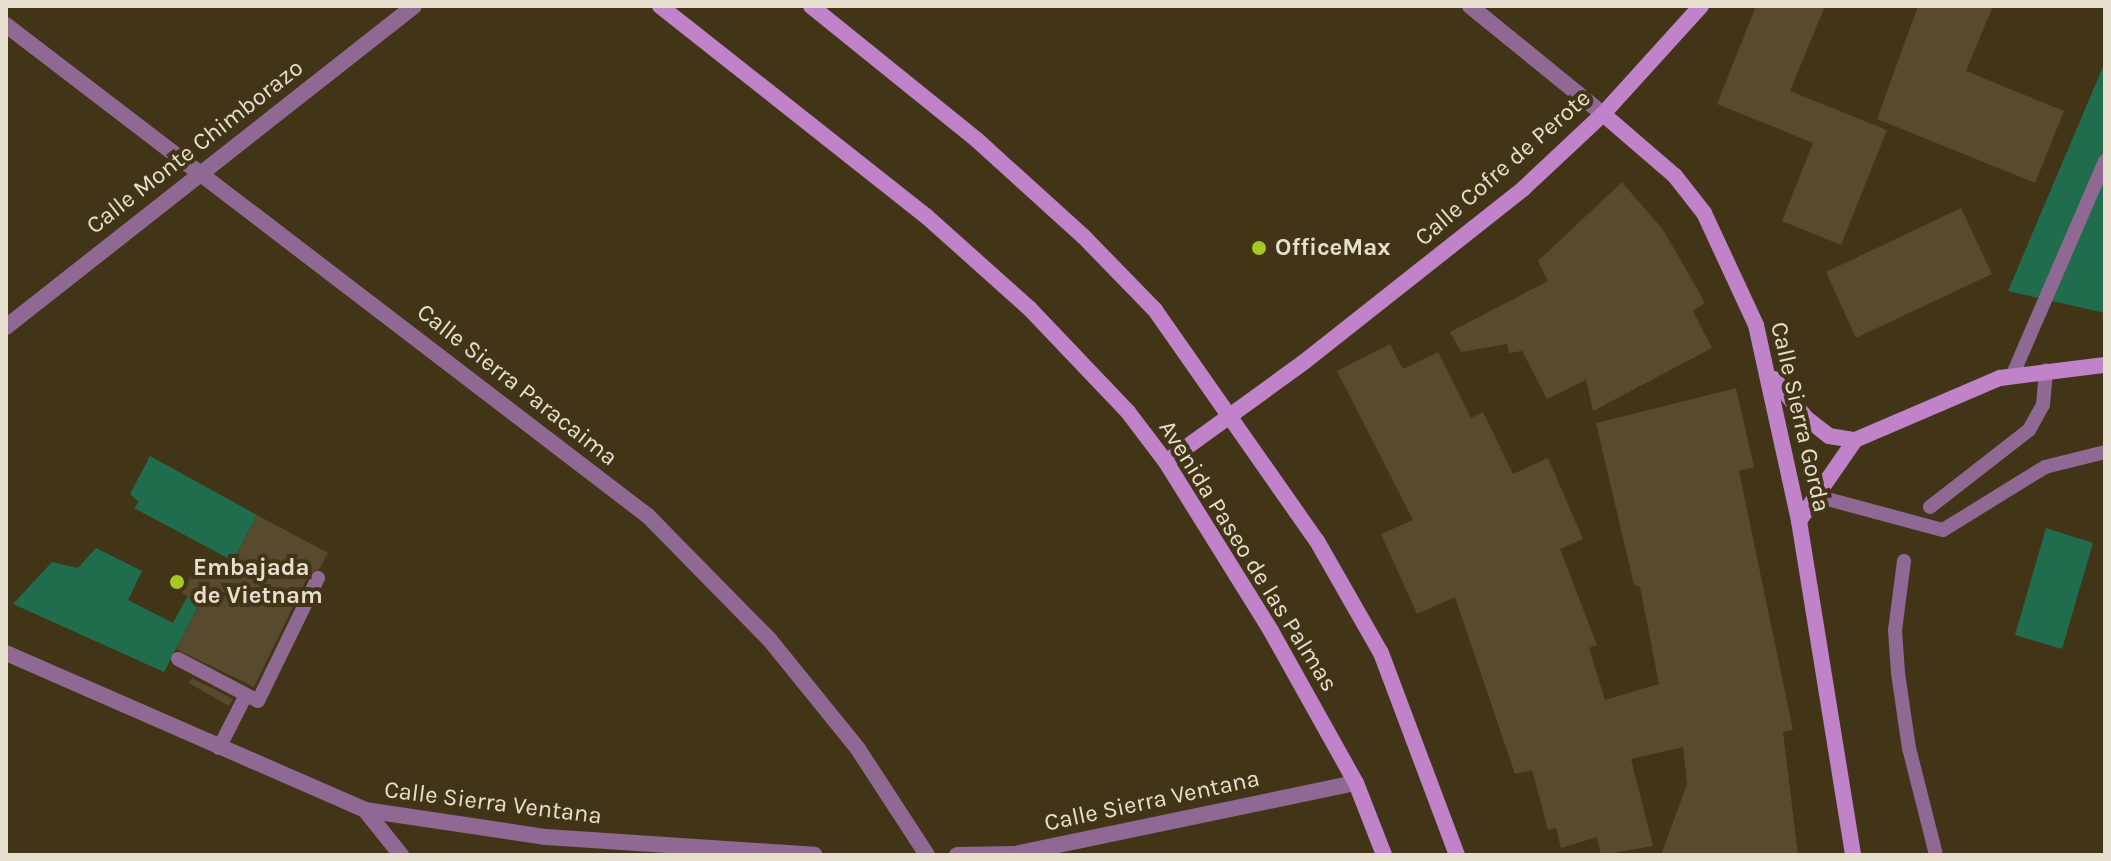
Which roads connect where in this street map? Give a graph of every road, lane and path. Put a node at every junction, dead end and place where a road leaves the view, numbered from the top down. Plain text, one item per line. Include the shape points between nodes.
1 (414, 6) edge
2 (660, 6) edge
3 (811, 6) edge
4 (1470, 6) edge
5 (1701, 6) edge
6 (6, 25) edge
7 (1603, 114) junction
8 (2105, 161) edge
9 (201, 172) junction
10 (6, 327) edge
11 (2105, 365) edge
12 (2046, 370) junction
13 (1768, 371) junction
14 (2013, 374) junction
15 (1229, 416) junction
16 (1855, 440) junction
17 (2105, 452) edge
18 (1166, 462) junction
19 (1816, 496) junction
20 (1930, 507) dead end
21 (1799, 521) junction
22 (1904, 561) dead end
23 (318, 578) dead end
24 (6, 653) edge
25 (178, 659) dead end
26 (246, 695) junction
27 (219, 748) junction
28 (1356, 783) junction
29 (365, 810) junction
30 (401, 855) edge
31 (814, 855) edge
32 (927, 855) edge
33 (957, 855) edge
34 (1384, 855) edge
35 (1457, 855) edge
36 (1853, 855) edge
37 (1936, 855) edge

1 - 9 street, Calle Monte Chimborazo
2 - 18 main road, Avenida Paseo de las Palmas via 926,216 1029,308 1128,412
3 - 15 main road via 977,140 1084,237 1155,310
4 - 7 street, Calle Sierra Gorda
5 - 7 main road, Calle Cofre de Perote
6 - 9 street, Calle Sierra Paracaima
7 - 13 main road, Calle Sierra Gorda via 1675,176 1704,213 1738,280
7 - 15 main road, Calle Cofre de Perote via 1524,188 1401,288
8 - 14 lane
9 - 10 street, Calle Monte Chimborazo
9 - 32 street, Calle Sierra Paracaima via 648,516 769,639 858,749
11 - 12 main road
12 - 14 main road
12 - 20 lane via 2043,405 2029,430
13 - 16 main road via 1806,418 1829,436
13 - 21 main road, Calle Sierra Gorda
14 - 16 main road
15 - 18 main road, Calle Cofre de Perote
15 - 35 main road via 1317,541 1381,653
16 - 19 main road
17 - 19 lane via 2045,467 1943,530
18 - 28 main road, Avenida Paseo de las Palmas via 1271,631
19 - 21 main road
21 - 36 main road, Calle Sierra Gorda
22 - 37 lane via 1895,630 1898,673 1909,748
23 - 26 lane via 258,701
24 - 27 street, Calle Sierra Ventana
25 - 26 lane
26 - 27 lane
27 - 29 street, Calle Sierra Ventana
28 - 33 street, Calle Sierra Ventana via 1015,854
28 - 34 main road, Avenida Paseo de las Palmas
29 - 30 street
29 - 31 street, Calle Sierra Ventana via 546,837

